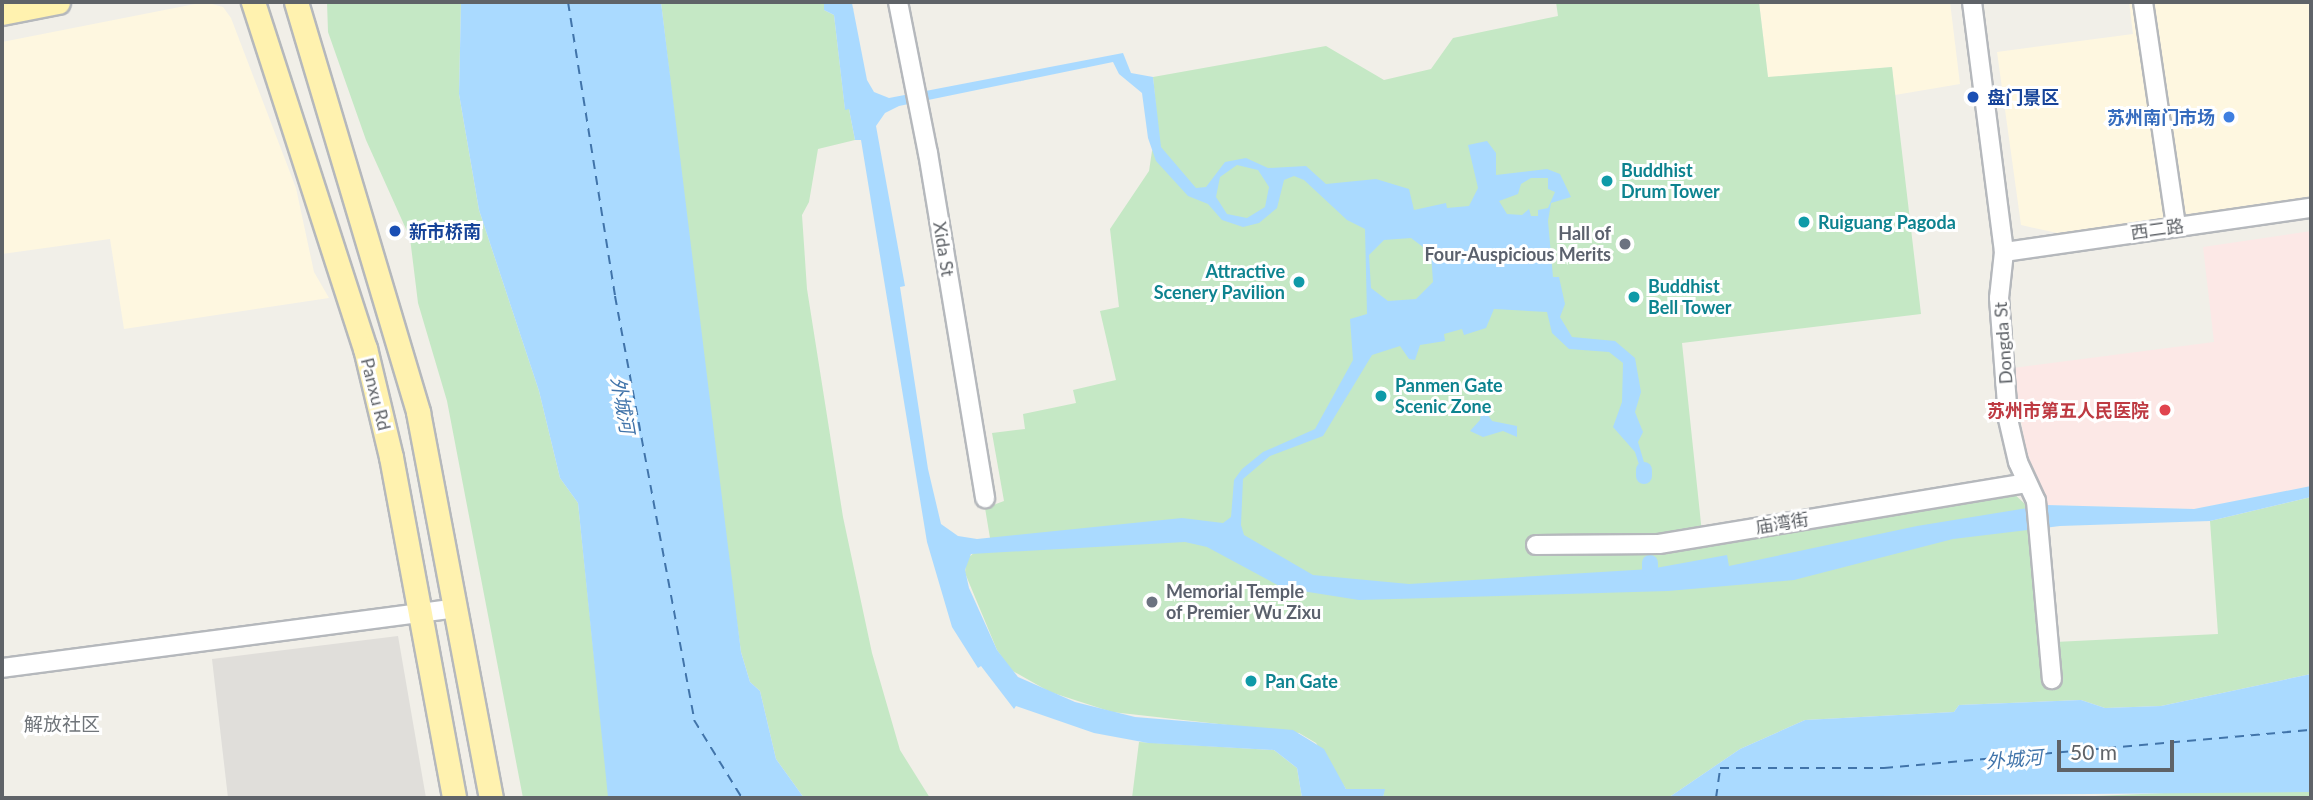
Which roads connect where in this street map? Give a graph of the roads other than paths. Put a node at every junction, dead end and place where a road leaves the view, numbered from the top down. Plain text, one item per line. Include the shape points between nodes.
1 (58, 2) edge
2 (253, 2) edge
3 (296, 2) edge
4 (898, 2) edge
5 (1972, 2) edge
6 (2143, 2) edge
7 (2, 13) edge
8 (2311, 208) edge
9 (2176, 226) junction
10 (2004, 252) junction
11 (399, 338) junction
12 (365, 348) junction
13 (2026, 483) junction
14 (985, 498) dead end
15 (1536, 545) dead end
16 (457, 608) junction
17 (420, 612) junction
18 (2, 668) edge
19 (2052, 679) dead end
20 (454, 798) edge
21 (491, 798) edge

1 - 7 main road
2 - 12 main road, Panxu Rd
3 - 11 main road, Panxu Rd
4 - 14 street, Xida St
5 - 10 street, Dongda St
6 - 9 street
8 - 9 street, 西二路
9 - 10 street, 西二路
10 - 13 street, Dongda St via 1999,298 2008,419
11 - 12 main road via 362,250 282,27
11 - 16 main road, Panxu Rd
12 - 17 main road, Panxu Rd
13 - 15 street, 庙湾街 via 1659,544
13 - 19 street, Dongda St via 2036,500 2042,536
16 - 17 street
16 - 21 main road, Panxu Rd
17 - 18 street
17 - 20 main road, Panxu Rd

